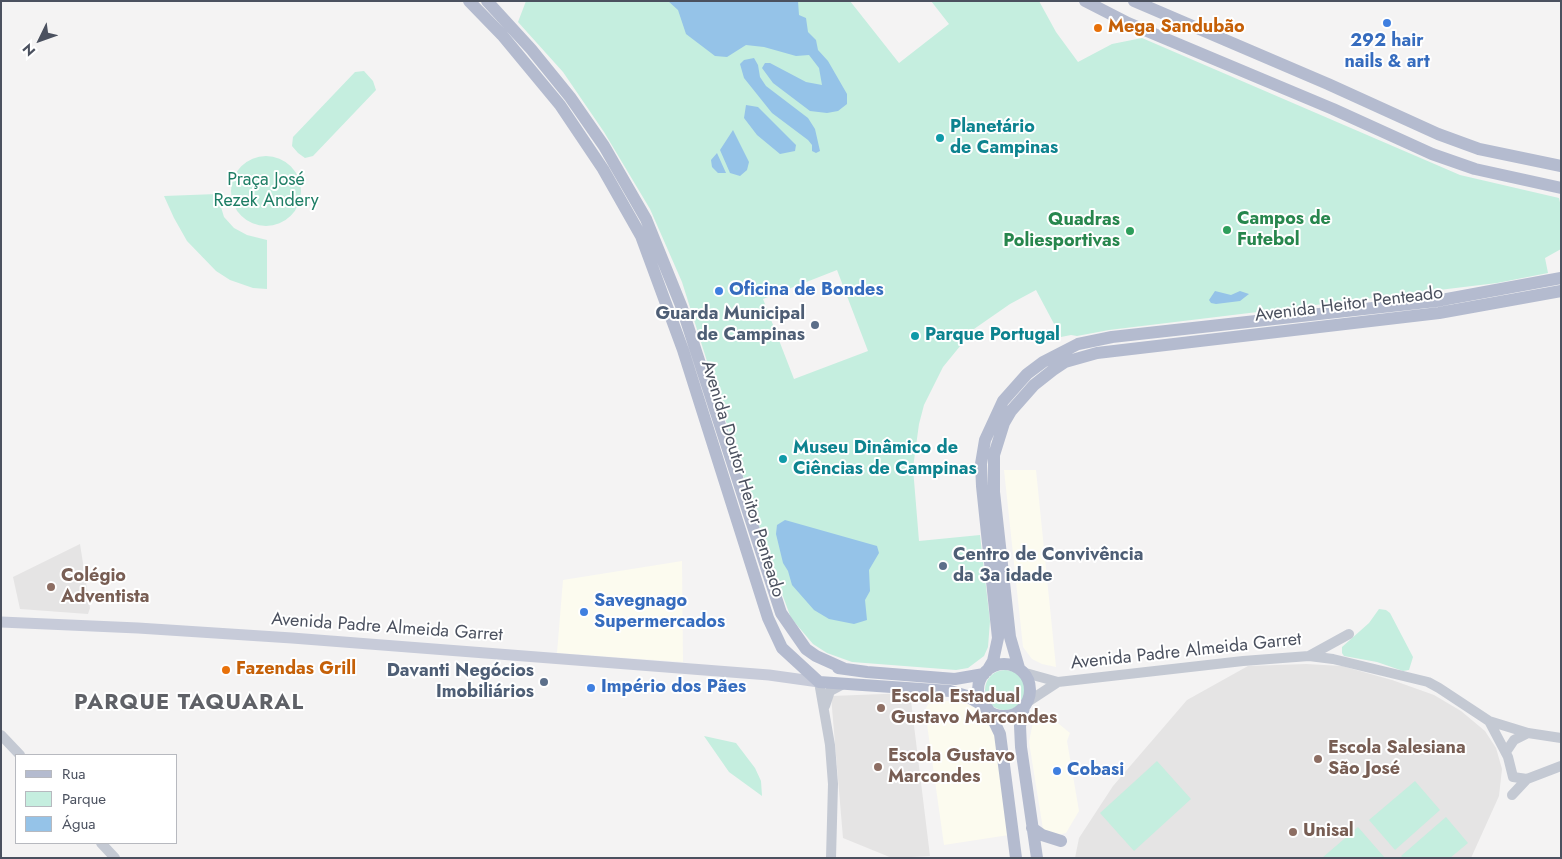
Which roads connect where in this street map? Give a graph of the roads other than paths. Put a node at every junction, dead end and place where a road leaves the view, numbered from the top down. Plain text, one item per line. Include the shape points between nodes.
1 (469, 1) edge
2 (487, 1) edge
3 (1085, 1) edge
4 (1134, 1) edge
5 (1148, 8) junction
6 (1143, 28) junction
7 (1561, 166) edge
8 (1561, 188) edge
9 (1561, 278) edge
10 (1561, 291) edge
11 (1, 622) edge
12 (1349, 634) dead end
13 (1309, 656) junction
14 (790, 657) junction
15 (845, 668) junction
16 (1020, 670) junction
17 (806, 671) junction
18 (986, 672) junction
19 (784, 673) junction
20 (769, 675) junction
21 (820, 682) junction
22 (1058, 682) junction
23 (845, 683) junction
24 (1025, 705) junction
25 (824, 707) junction
26 (986, 707) junction
27 (1489, 721) junction
28 (1528, 733) junction
29 (1, 735) edge
30 (1561, 738) edge
31 (1506, 752) junction
32 (19, 754) edge
33 (1561, 766) edge
34 (1527, 779) junction
35 (1512, 795) dead end
36 (1032, 830) junction
37 (1013, 833) junction
38 (1061, 841) dead end
39 (102, 844) edge
40 (115, 858) edge
41 (831, 858) edge
42 (1016, 858) edge
43 (1038, 858) edge

1 - 14 main road, Avenida Doutor Heitor Penteado via 560,105 603,169 641,236 683,350 768,618
2 - 15 main road, Avenida Doutor Heitor Penteado via 570,96 604,146 646,219 682,308 781,614 806,650
3 - 6 main road
4 - 5 main road
5 - 6 main road via 1149,22
5 - 7 main road via 1438,134 1480,149
6 - 8 main road via 1432,154 1461,165
9 - 18 main road, Avenida Heitor Penteado via 1436,301 1112,337 1078,344 1043,362 1003,401 984,440 981,464 998,638 994,661
10 - 16 main road, Avenida Heitor Penteado via 1439,312 1097,353 1066,362 1020,399 1004,424 994,455 994,492 1010,637
11 - 20 main road, Avenida Padre Almeida Garret via 273,637
12 - 13 street
13 - 22 street, Avenida Padre Almeida Garret
13 - 27 street, Avenida Padre Almeida Garret via 1428,682
14 - 17 main road, Avenida Doutor Heitor Penteado
14 - 19 main road via 790,667
15 - 17 main road
15 - 18 main road via 954,679
16 - 18 main road via 1002,664
16 - 22 street
16 - 24 main road via 1030,690
17 - 19 main road
17 - 21 main road, Avenida Doutor Heitor Penteado
18 - 26 main road via 979,691
19 - 20 main road
20 - 21 main road
21 - 23 main road
21 - 25 street
22 - 24 street, Avenida Padre Almeida Garret
23 - 25 street via 830,691
23 - 26 main road via 950,691
24 - 26 main road via 1004,716
24 - 36 main road via 1020,726 1021,747
25 - 41 street via 833,784
26 - 37 main road via 1000,734
27 - 28 street
27 - 31 street, Avenida Padre Almeida Garret
28 - 30 street
28 - 31 street via 1514,740
29 - 32 street
31 - 34 street, Avenida Padre Almeida Garret via 1513,777
33 - 34 street
34 - 35 street
36 - 37 main road
36 - 38 main road
36 - 43 main road
37 - 42 main road
39 - 40 street

